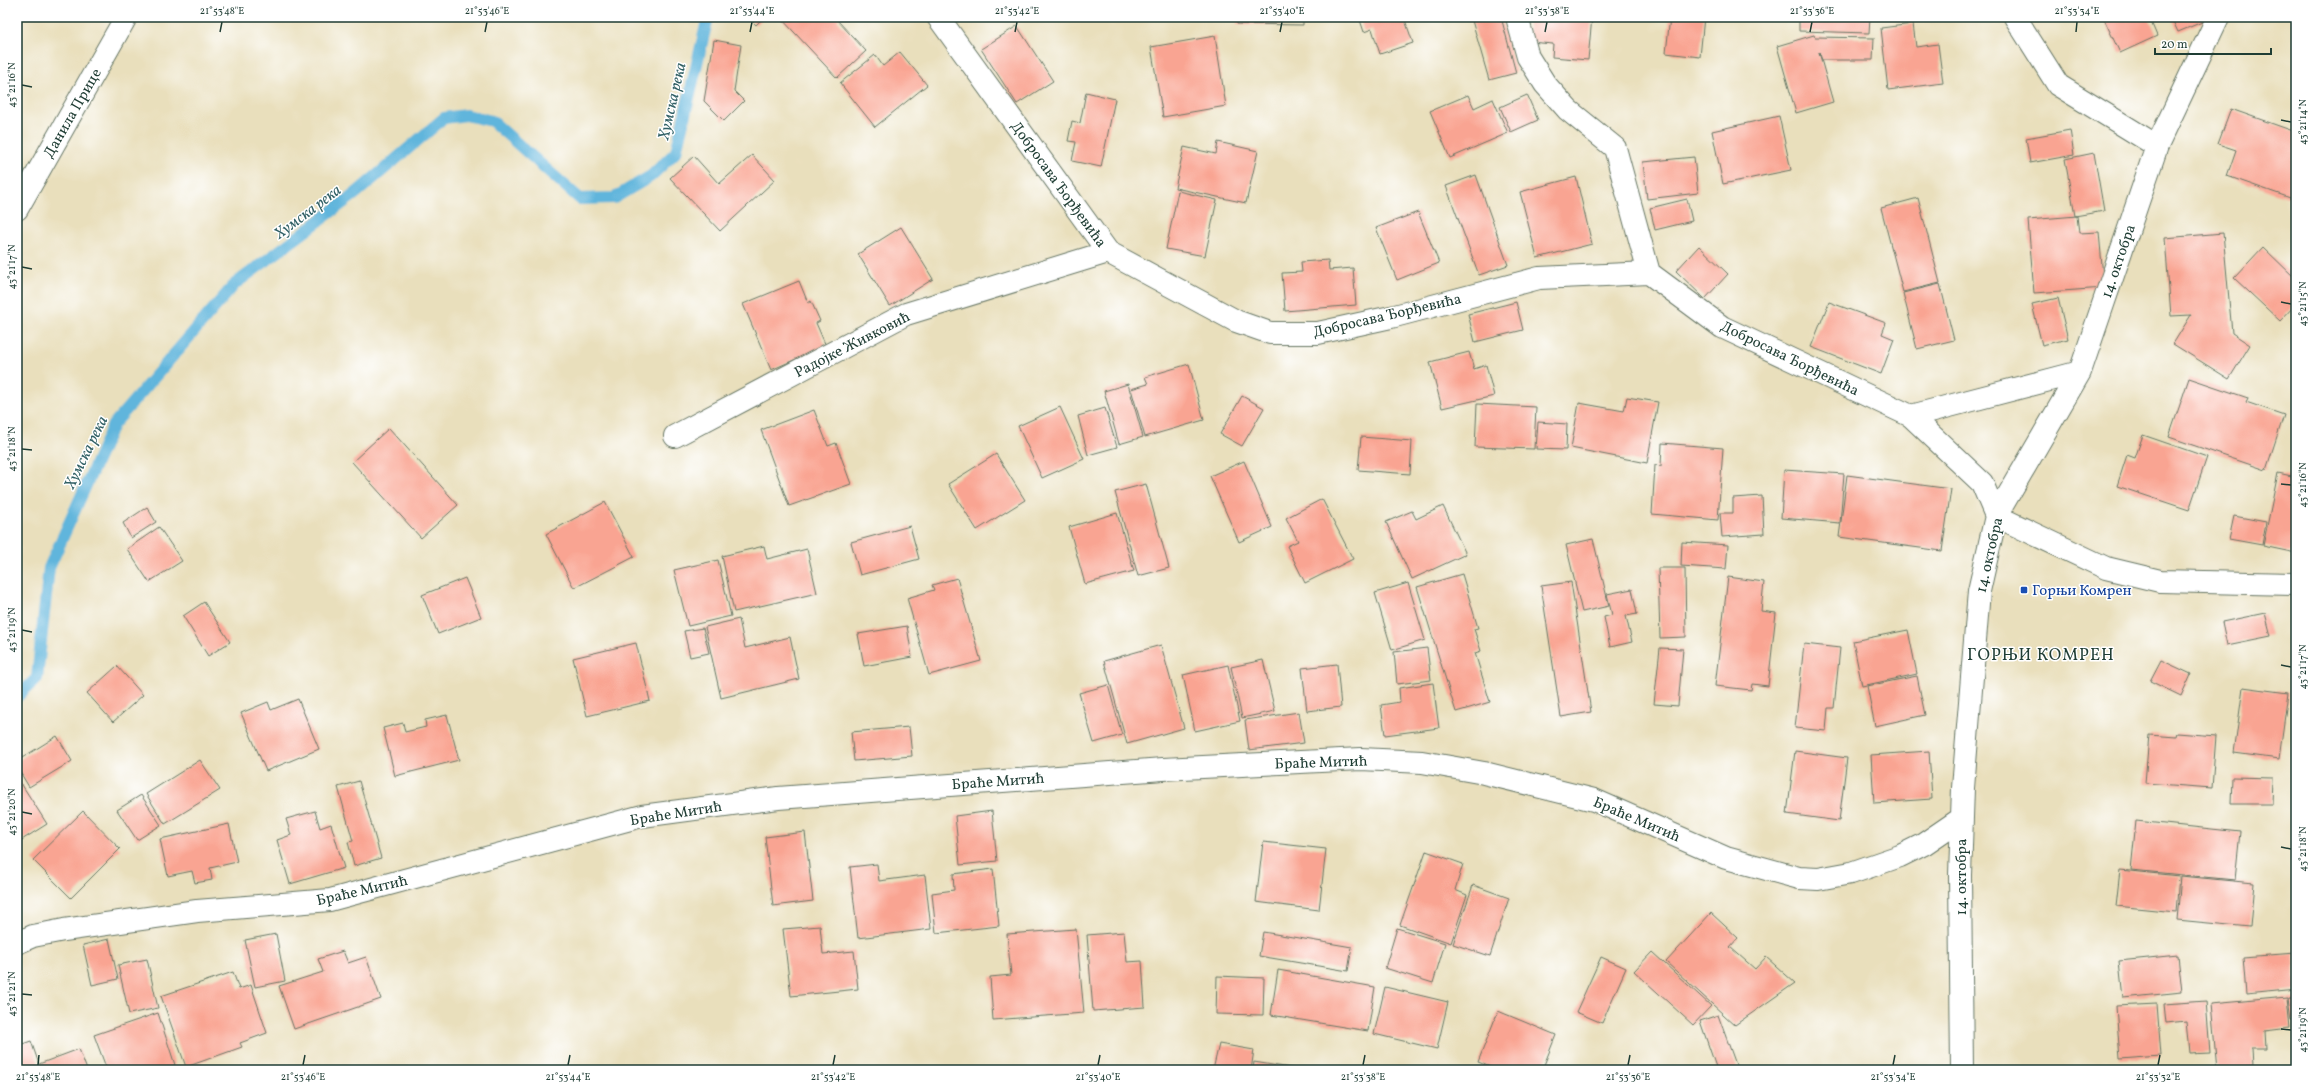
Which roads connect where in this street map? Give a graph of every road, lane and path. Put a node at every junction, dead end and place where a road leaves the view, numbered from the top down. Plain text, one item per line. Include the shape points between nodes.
1 (126, 17) edge
2 (938, 17) edge
3 (1517, 17) edge
4 (2015, 17) edge
5 (2218, 17) edge
6 (2157, 146) junction
7 (17, 209) edge
8 (1108, 252) junction
9 (1649, 273) junction
10 (2080, 372) junction
11 (1911, 416) junction
12 (675, 436) dead end
13 (1996, 516) junction
14 (2296, 584) edge
15 (1962, 818) junction
16 (17, 943) edge
17 (1962, 1070) edge

1 - 7 street, Данила Прице
2 - 8 street, Добросава Ђорђевића
3 - 9 street via 1528,57 1545,84 1568,110 1615,148
4 - 6 street via 2058,85
5 - 6 street, 14. октобра
6 - 10 street, 14. октобра
8 - 9 street, Добросава Ђорђевића via 1236,321 1270,333 1318,333 1391,317 1539,278
8 - 12 street, Радојке Живковић via 906,314
9 - 11 street, Добросава Ђорђевића via 1722,327
10 - 11 street
10 - 13 street, 14. октобра
11 - 13 street, Добросава Ђорђевића via 1982,483
13 - 14 street via 2106,568 2160,581
13 - 15 street, 14. октобра via 1979,591
15 - 16 street, Браће Митић via 1924,844 1900,856 1851,873 1818,879 1799,878 1726,858 1594,800 1484,772 1422,762 1361,759 1163,769 778,798 642,816 330,900 197,911 64,930 32,936
15 - 17 street, 14. октобра

